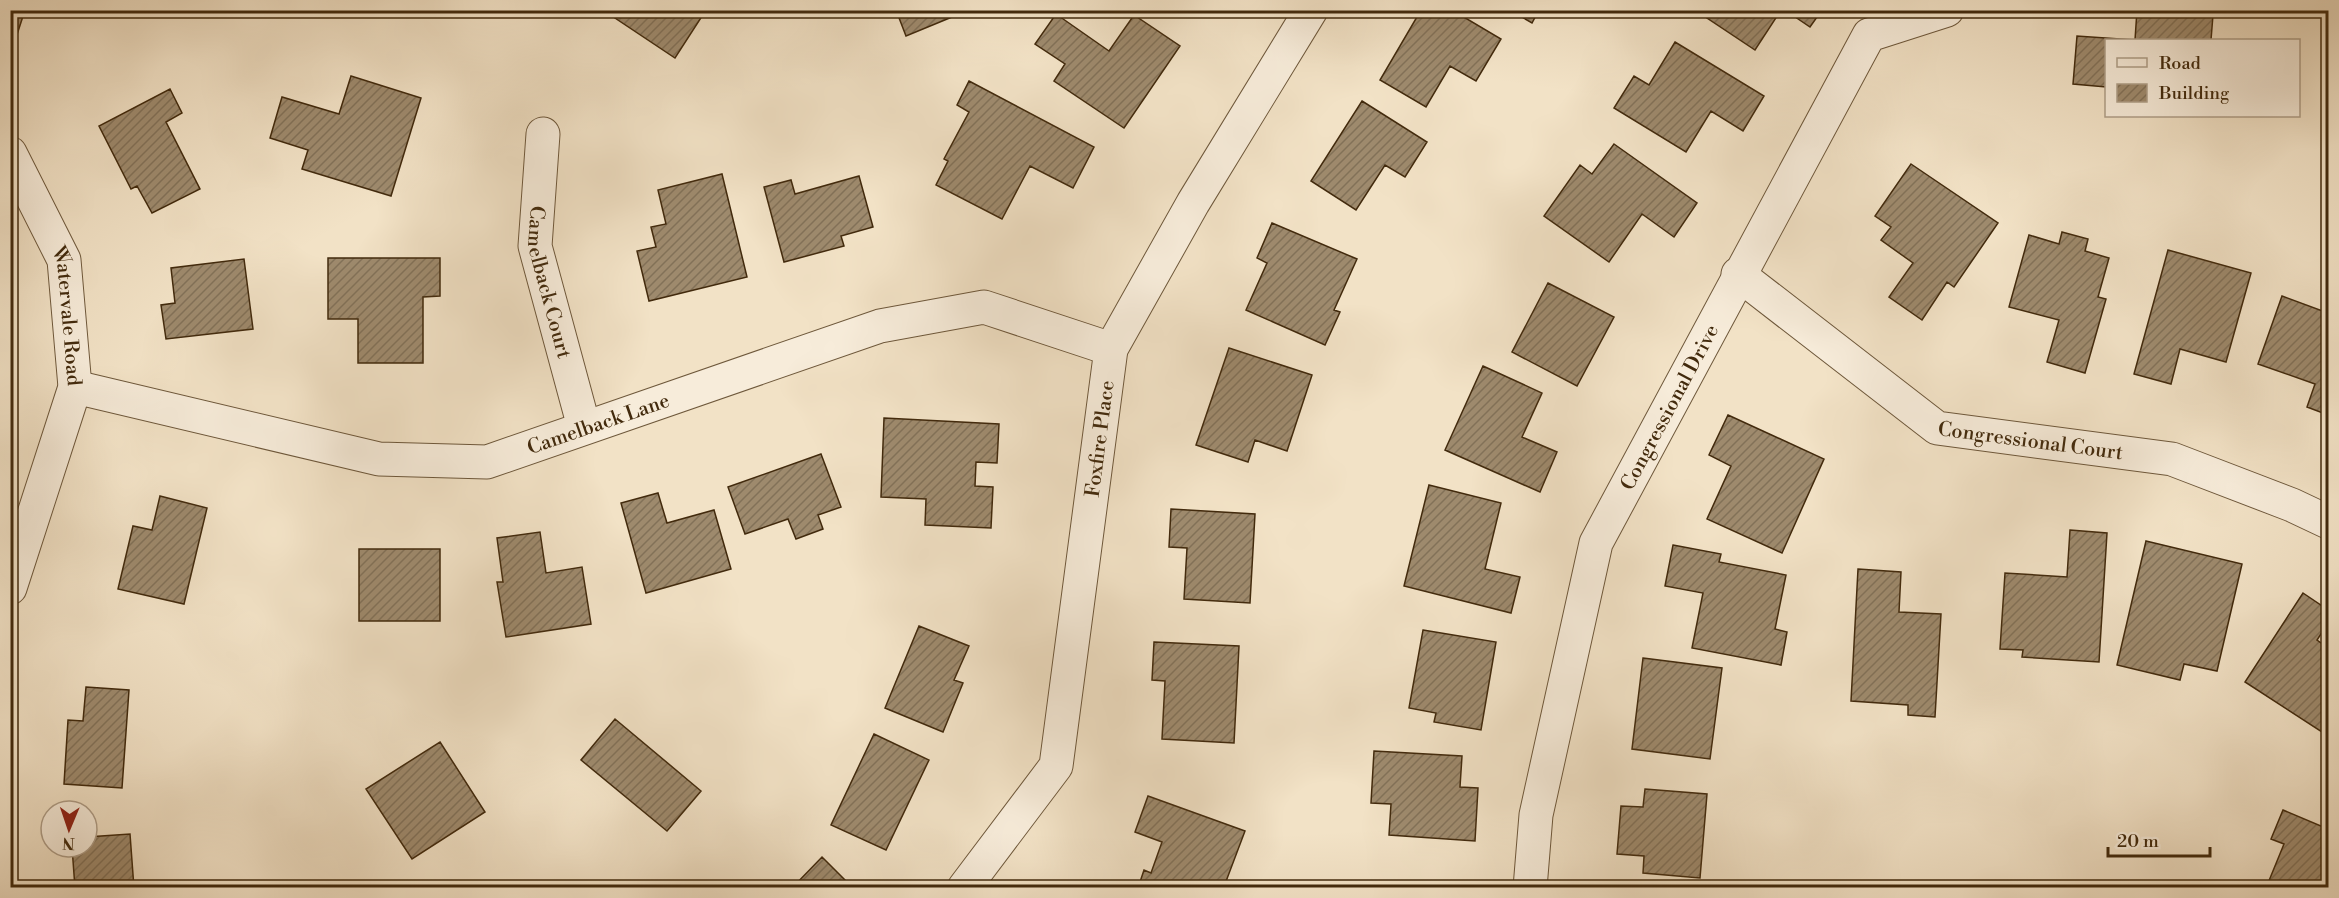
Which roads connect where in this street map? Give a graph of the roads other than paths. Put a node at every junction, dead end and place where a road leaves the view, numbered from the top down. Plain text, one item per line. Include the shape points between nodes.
1 (1311, 10) edge
2 (1947, 10) edge
3 (543, 134) dead end
4 (10, 153) edge
5 (1738, 274) junction
6 (1111, 349) junction
7 (75, 387) junction
8 (584, 427) junction
9 (2328, 522) edge
10 (10, 588) edge
11 (964, 888) edge
12 (1530, 888) edge

1 - 6 street, Foxfire Place via 1193,203
2 - 5 street, Congressional Drive via 1869,35
3 - 8 street, Camelback Court via 535,246
4 - 7 street, Watervale Road via 64,260
5 - 9 street, Congressional Court via 1937,428 2172,459
5 - 12 street, Congressional Drive via 1596,543 1536,815
6 - 8 street, Camelback Lane via 984,307 880,326
6 - 11 street, Foxfire Place via 1056,766
7 - 8 street, Camelback Lane via 379,459 487,462
7 - 10 street, Watervale Road

